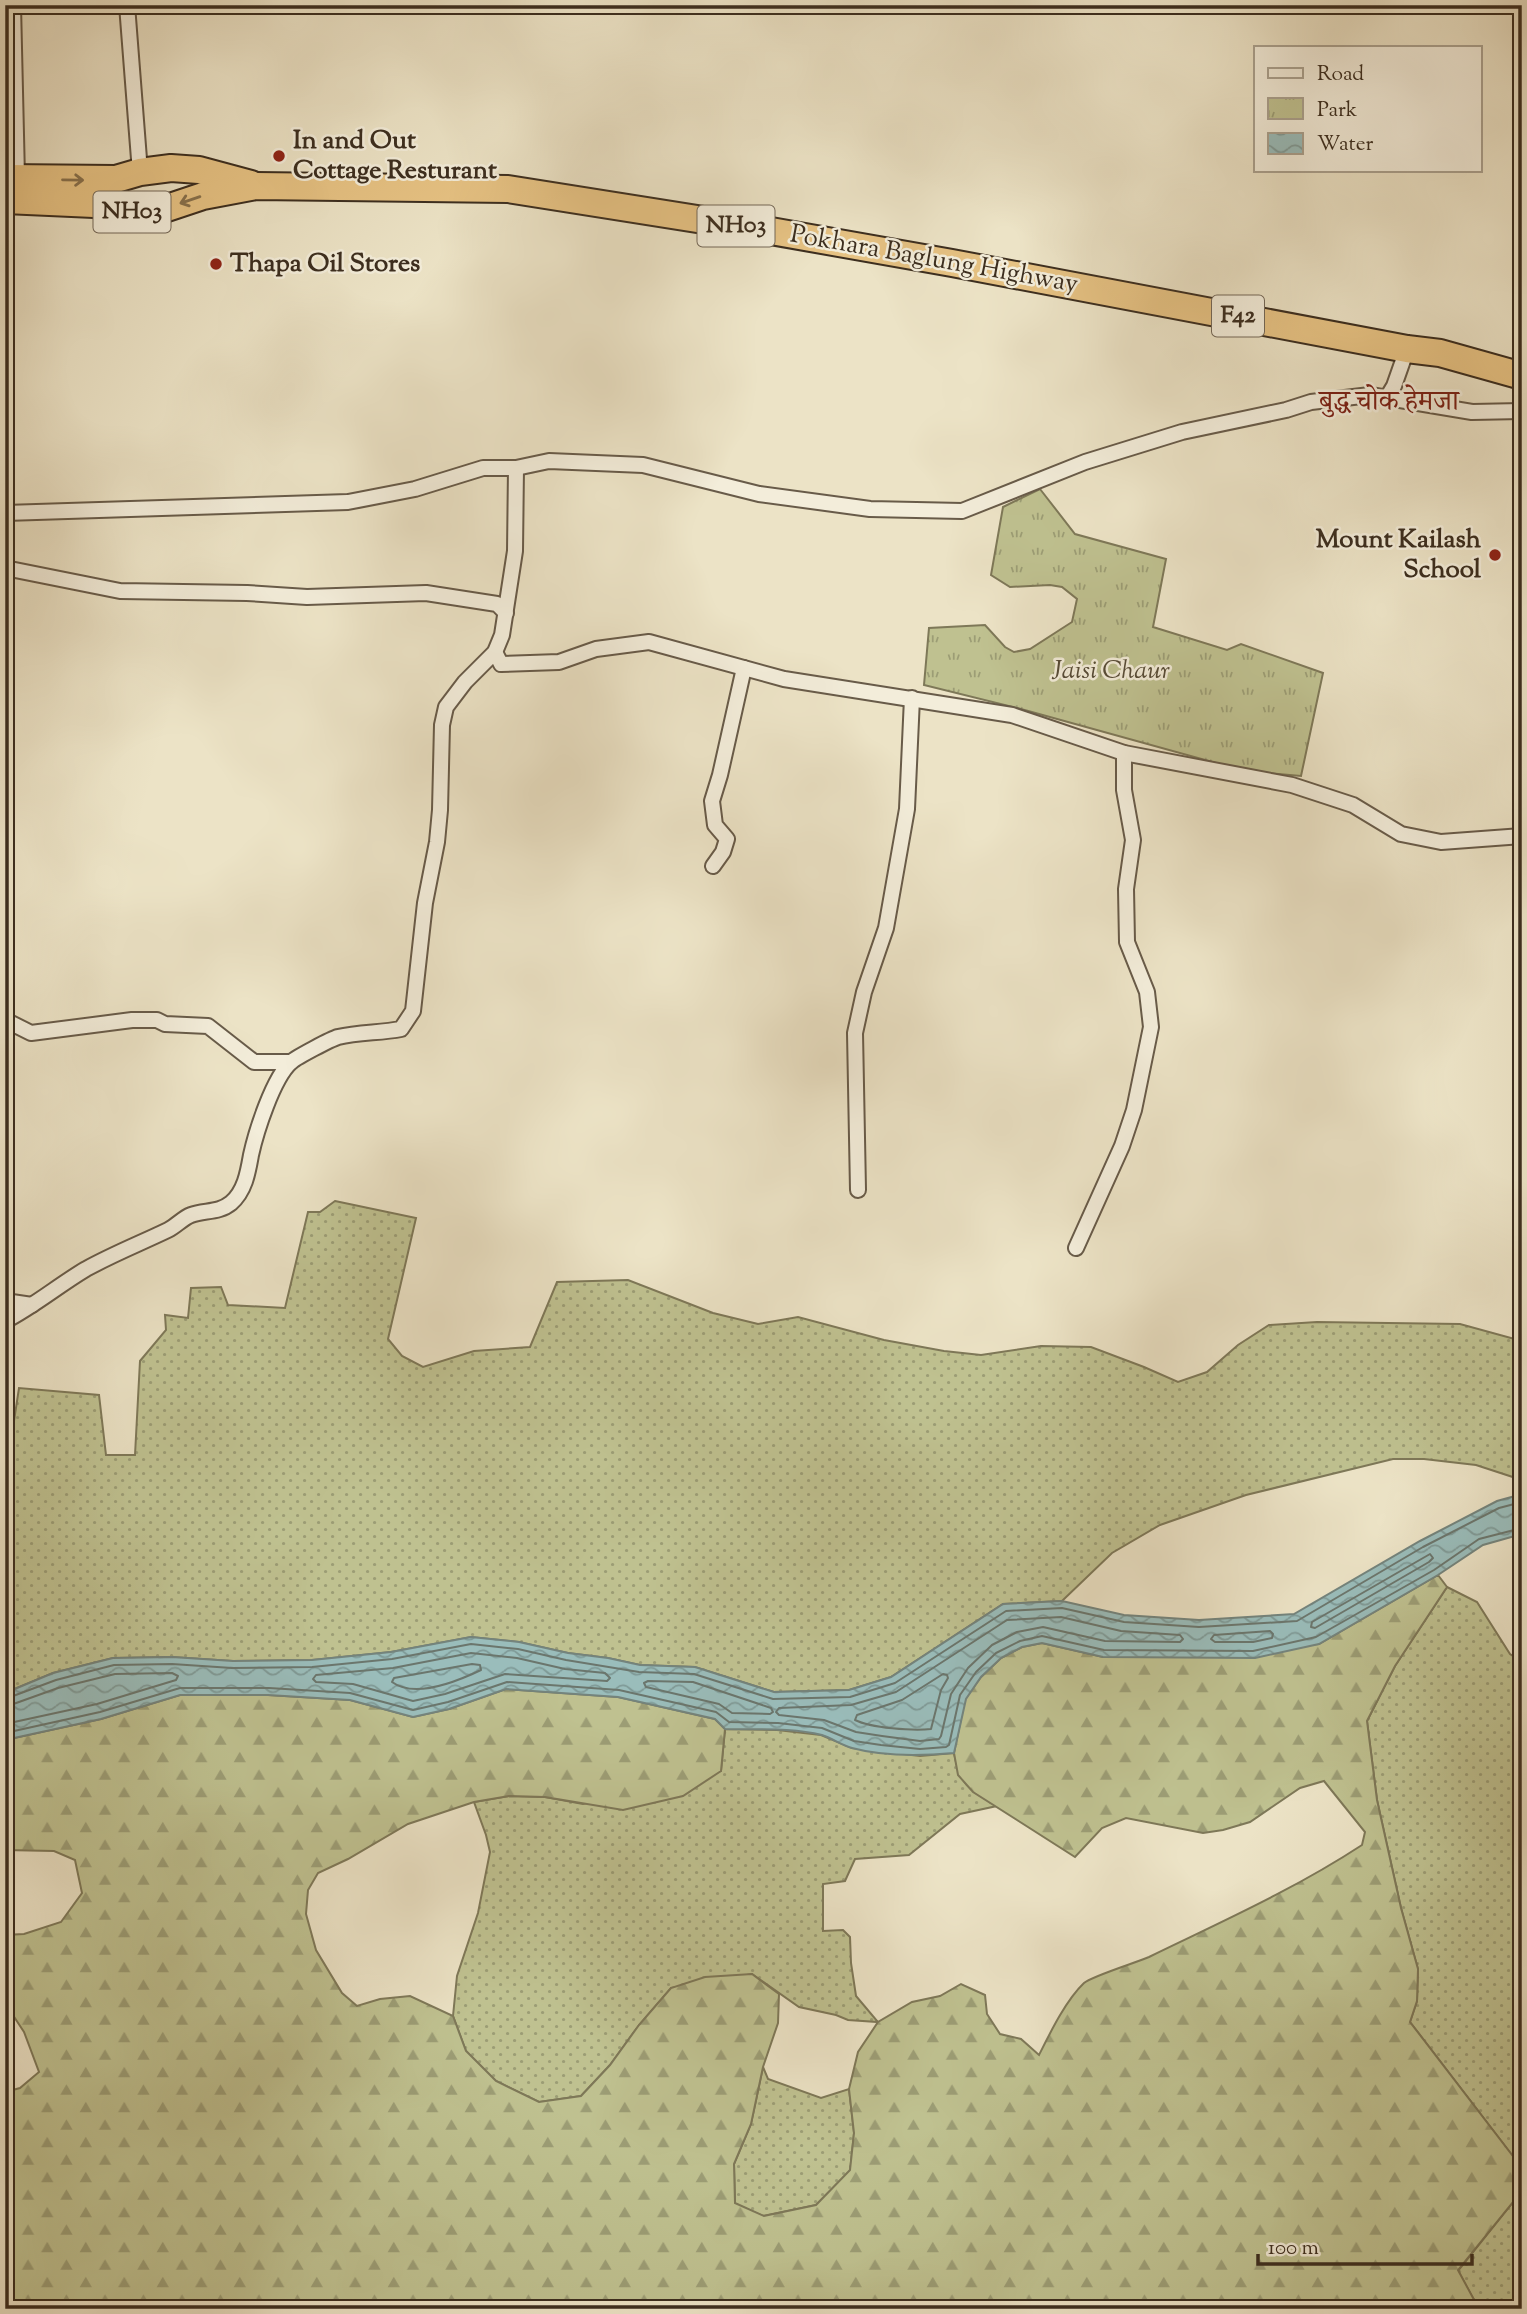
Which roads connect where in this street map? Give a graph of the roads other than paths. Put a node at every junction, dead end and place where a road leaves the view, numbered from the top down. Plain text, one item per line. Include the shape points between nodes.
1 (13, 5) edge
2 (127, 5) edge
3 (140, 172) junction
4 (9, 185) edge
5 (256, 186) junction
6 (952, 263) joint
7 (1407, 349) junction
8 (1522, 376) edge
9 (1388, 396) junction
10 (1522, 411) edge
11 (516, 468) junction
12 (5, 513) edge
13 (5, 568) edge
14 (506, 613) junction
15 (495, 652) junction
16 (744, 668) junction
17 (912, 698) junction
18 (1124, 754) junction
19 (1522, 836) edge
20 (713, 866) dead end
21 (5, 1020) edge
22 (291, 1062) junction
23 (859, 1190) dead end
24 (1076, 1248) dead end
25 (5, 1301) edge
26 (32, 1305) junction
27 (5, 1321) edge

1 - 4 street
2 - 3 street
4 -> 3 highway, Pokhara Baglung Highway via 116,179
3 - 5 highway, Pokhara Baglung Highway via 200,170
5 -> 4 highway, Pokhara Baglung Highway / NH03 via 133,212
5 - 6 highway, Pokhara Baglung Highway / NH03 via 508,190
6 - 7 highway, Pokhara Baglung Highway / F42
7 - 8 highway, Pokhara Baglung Highway / F42 via 1440,353
7 - 9 street
9 - 10 street via 1472,412
9 - 11 street via 1311,402 1182,432 1085,462 962,512 870,509 759,495 643,465 549,461
11 - 12 street via 483,468 415,489 348,502
11 - 14 street via 515,551
13 - 14 street via 120,591 307,597 426,593 497,604
14 - 15 street
15 - 16 street via 501,664 559,662 596,649 649,642
15 - 22 street via 446,707 440,810 413,1012 401,1029 335,1038
16 - 17 street via 784,679
16 - 20 street via 712,801 715,825 727,839
17 - 18 street via 1012,715
17 - 23 street via 907,809 886,928 855,1033
18 - 19 street via 1292,785 1353,805 1401,834 1441,842
18 - 24 street via 1124,790 1133,839 1126,889 1127,942 1147,992 1151,1027 1122,1146
21 - 22 street via 31,1032 132,1020 208,1026 254,1062
22 - 26 street via 262,1116 246,1181 237,1197 221,1210 190,1215 89,1268
25 - 26 street
26 - 27 street

